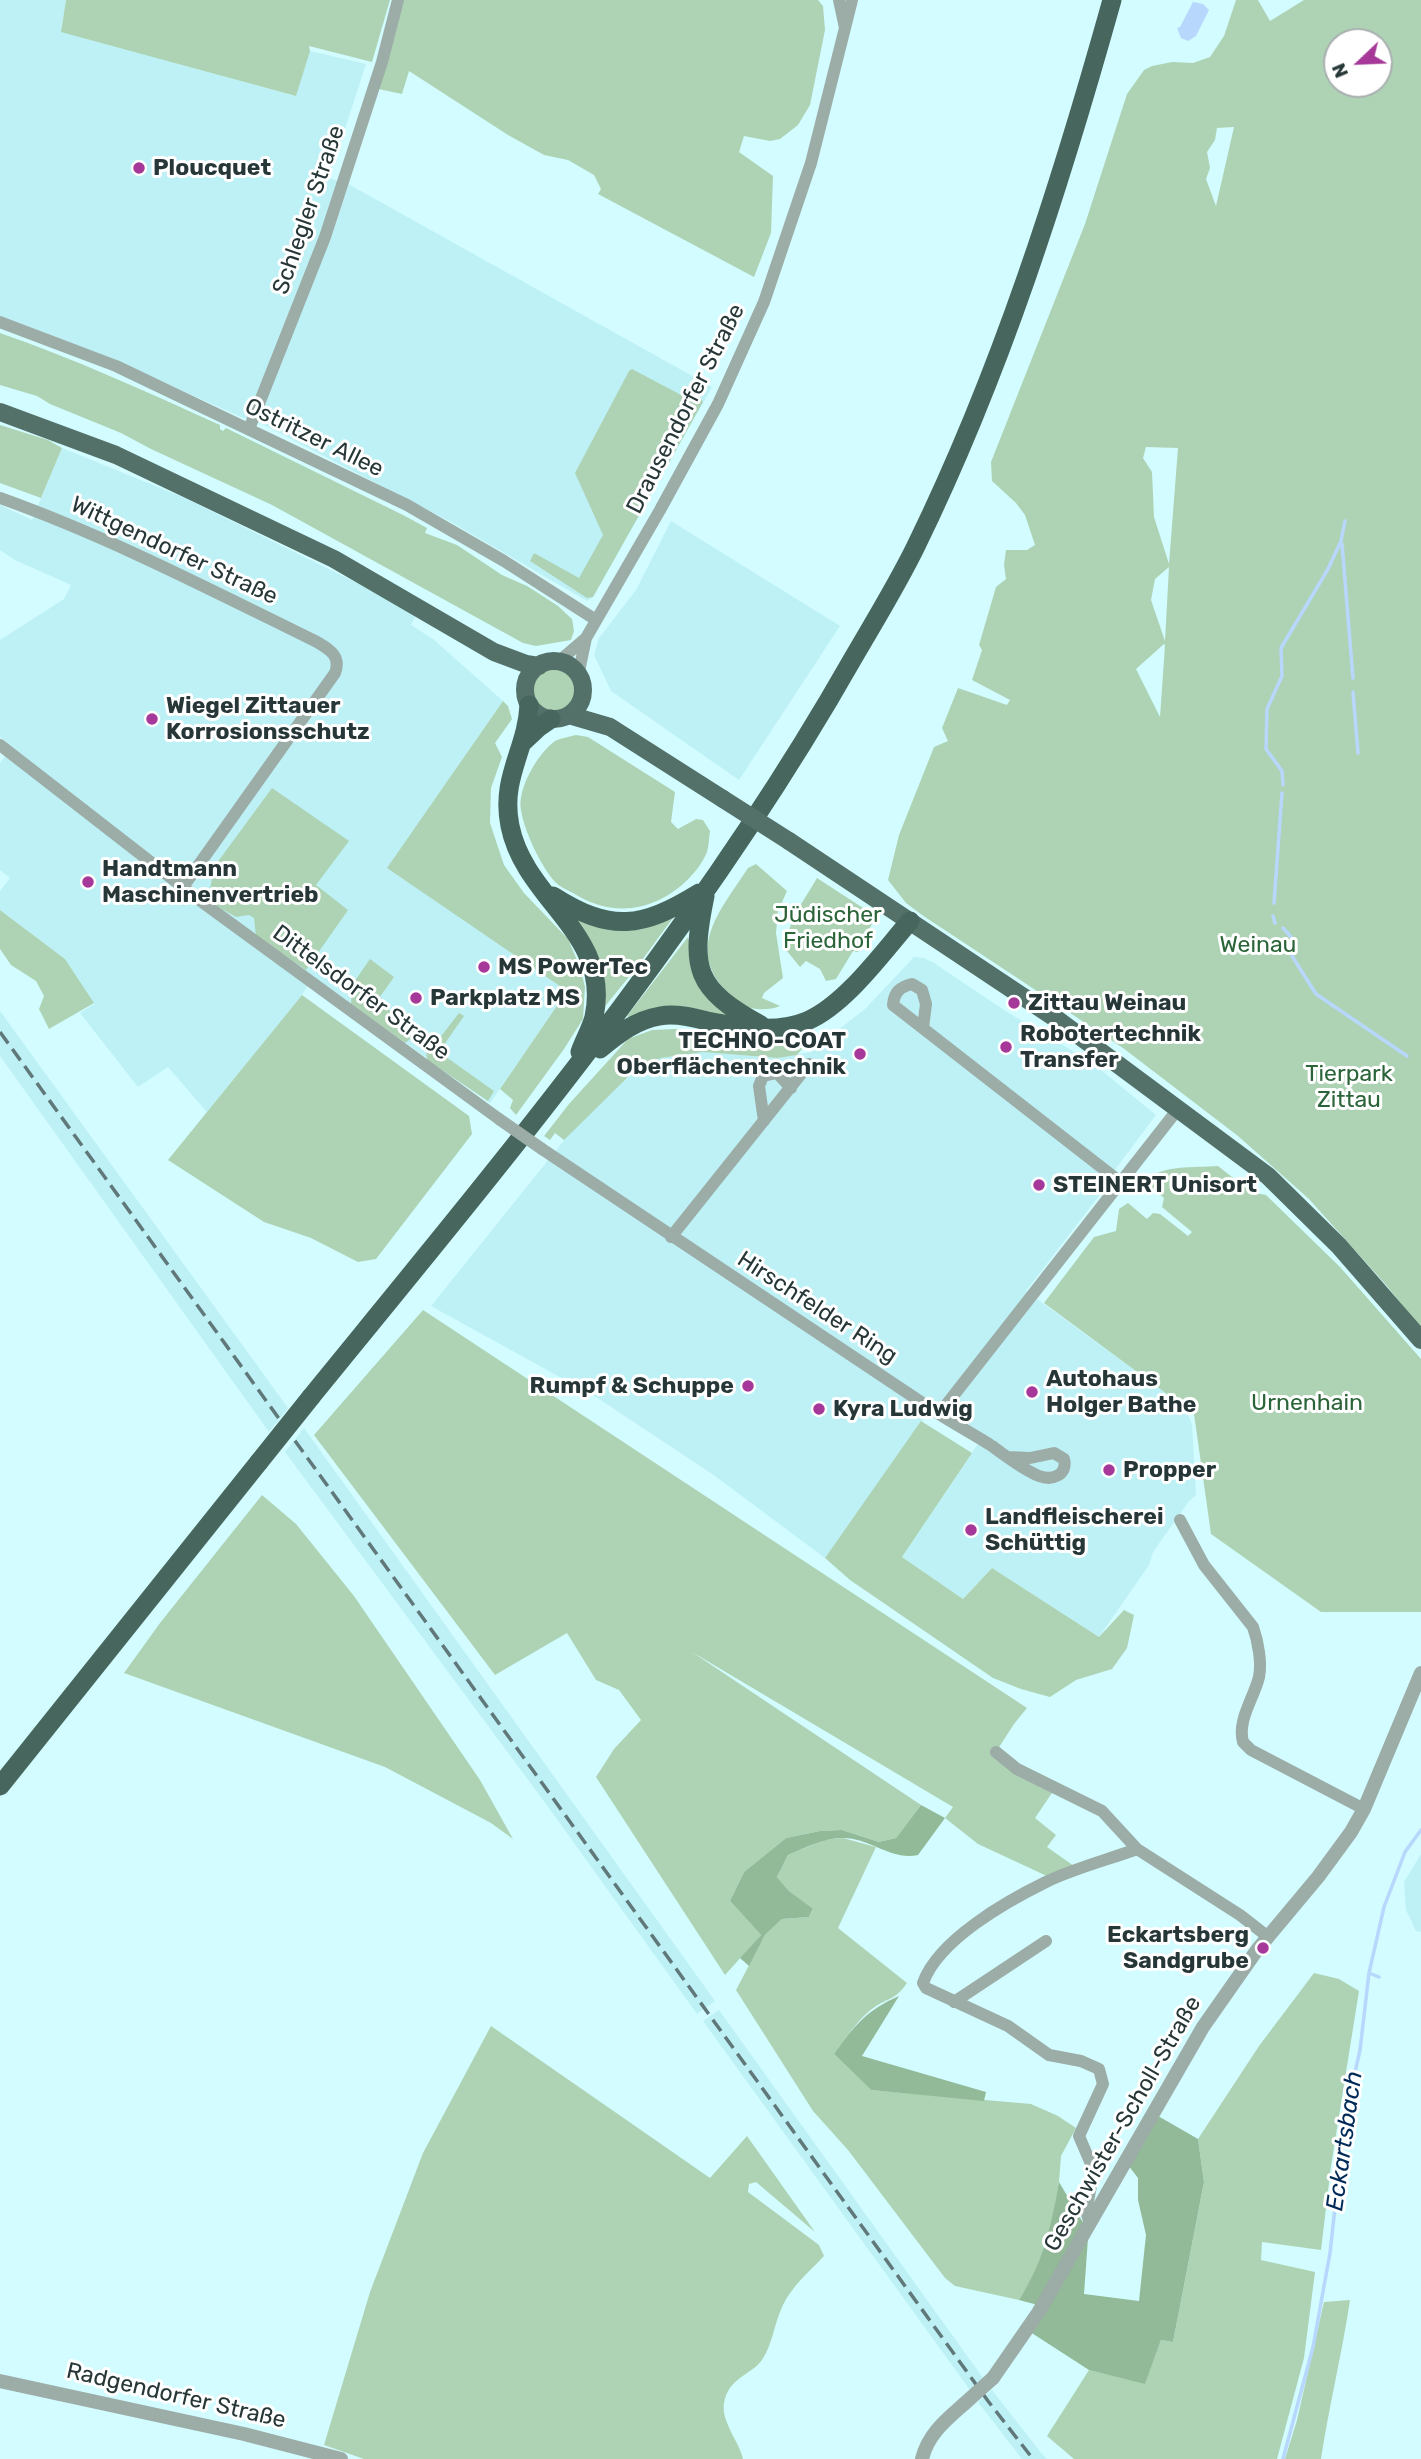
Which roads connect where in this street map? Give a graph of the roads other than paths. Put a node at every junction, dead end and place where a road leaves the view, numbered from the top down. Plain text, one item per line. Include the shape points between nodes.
1 (398, 0) edge
2 (839, 0) edge
3 (852, 0) edge
4 (1112, 0) edge
5 (845, 28) junction
6 (0, 322) edge
7 (0, 412) edge
8 (249, 429) junction
9 (0, 498) edge
10 (596, 620) junction
11 (586, 638) junction
12 (494, 652) junction
13 (558, 662) junction
14 (539, 666) junction
15 (578, 676) junction
16 (527, 695) junction
17 (582, 695) junction
18 (560, 717) junction
19 (610, 727) junction
20 (521, 744) junction
21 (0, 746) edge
22 (183, 887) junction
23 (540, 888) junction
24 (706, 889) junction
25 (910, 921) junction
26 (765, 1028) junction
27 (923, 1028) dead end
28 (809, 1064) dead end
29 (571, 1076) junction
30 (792, 1088) junction
31 (1178, 1108) junction
32 (764, 1121) junction
33 (542, 1149) joint
34 (1119, 1181) junction
35 (671, 1237) junction
36 (1421, 1339) edge
37 (939, 1414) junction
38 (1008, 1457) dead end
39 (1180, 1520) dead end
40 (1421, 1673) edge
41 (996, 1752) dead end
42 (0, 1786) edge
43 (1364, 1809) junction
44 (1137, 1849) junction
45 (1267, 1936) junction
46 (1046, 1941) dead end
47 (954, 2001) junction
48 (1090, 2224) junction
49 (0, 2381) edge
50 (341, 2459) edge
51 (922, 2459) edge

1 - 8 street, Schlegler Straße via 325,237
2 - 5 street, Drausendorfer Straße
3 - 5 street, Drausendorfer Straße
4 - 24 highway via 1030,266 982,396 916,547 817,722
5 - 10 street, Drausendorfer Straße via 811,163 764,302 721,398
6 - 8 street, Ostritzer Allee via 116,366
7 - 12 main road via 116,455 334,559
8 - 10 street, Ostritzer Allee via 407,505
9 - 22 street, Wittgendorfer Straße via 166,568 328,648 337,659 335,673
10 - 11 street, Drausendorfer Straße
11 - 13 street, Drausendorfer Straße
11 - 15 street, Drausendorfer Straße
12 - 14 main road
12 - 16 main road via 517,674
13 - 14 main road
13 - 15 main road
14 - 16 main road via 529,676
15 - 17 main road
16 - 18 main road via 538,715
16 - 20 highway
17 - 18 main road via 580,703
17 - 19 main road
18 - 19 main road via 580,716
18 - 20 highway via 538,727
19 - 25 main road, bridge
20 - 23 highway via 509,781 507,809 513,841
21 - 22 street, Dittelsdorfer Straße
22 - 33 street, Dittelsdorfer Straße, bridge
23 - 24 highway via 569,907 617,923 668,912
23 - 29 highway via 580,939 596,988 593,1019
24 - 26 highway via 697,959 704,980 719,1000
24 - 29 highway
25 - 26 highway via 834,1004 804,1022
25 - 31 main road via 1058,1020
26 - 29 highway via 662,1015 617,1034
27 - 34 street
28 - 30 street
29 - 42 highway, bridge
30 - 32 street
30 - 32 street via 777,1073 763,1076 759,1086
31 - 34 street
31 - 36 main road via 1268,1176 1308,1213
32 - 35 street
33 - 35 street, Hirschfelder Ring
34 - 37 street
35 - 37 street, Hirschfelder Ring
37 - 38 street, Hirschfelder Ring
39 - 43 street via 1204,1565 1253,1627 1257,1639 1260,1675 1241,1726 1242,1742
40 - 43 street, Geschwister-Scholl-Straße
41 - 44 street via 1017,1769 1102,1811
43 - 45 street, Geschwister-Scholl-Straße via 1318,1877
44 - 45 street
44 - 47 street via 1048,1881 965,1933 943,1953 923,1983
45 - 48 street, Geschwister-Scholl-Straße via 1203,2027
46 - 47 street
47 - 48 street via 1008,2026 1049,2055 1099,2069 1102,2084 1079,2136 1094,2171 1086,2211
48 - 51 street, Geschwister-Scholl-Straße, bridge via 993,2378 936,2429
49 - 50 street, Radgendorfer Straße

